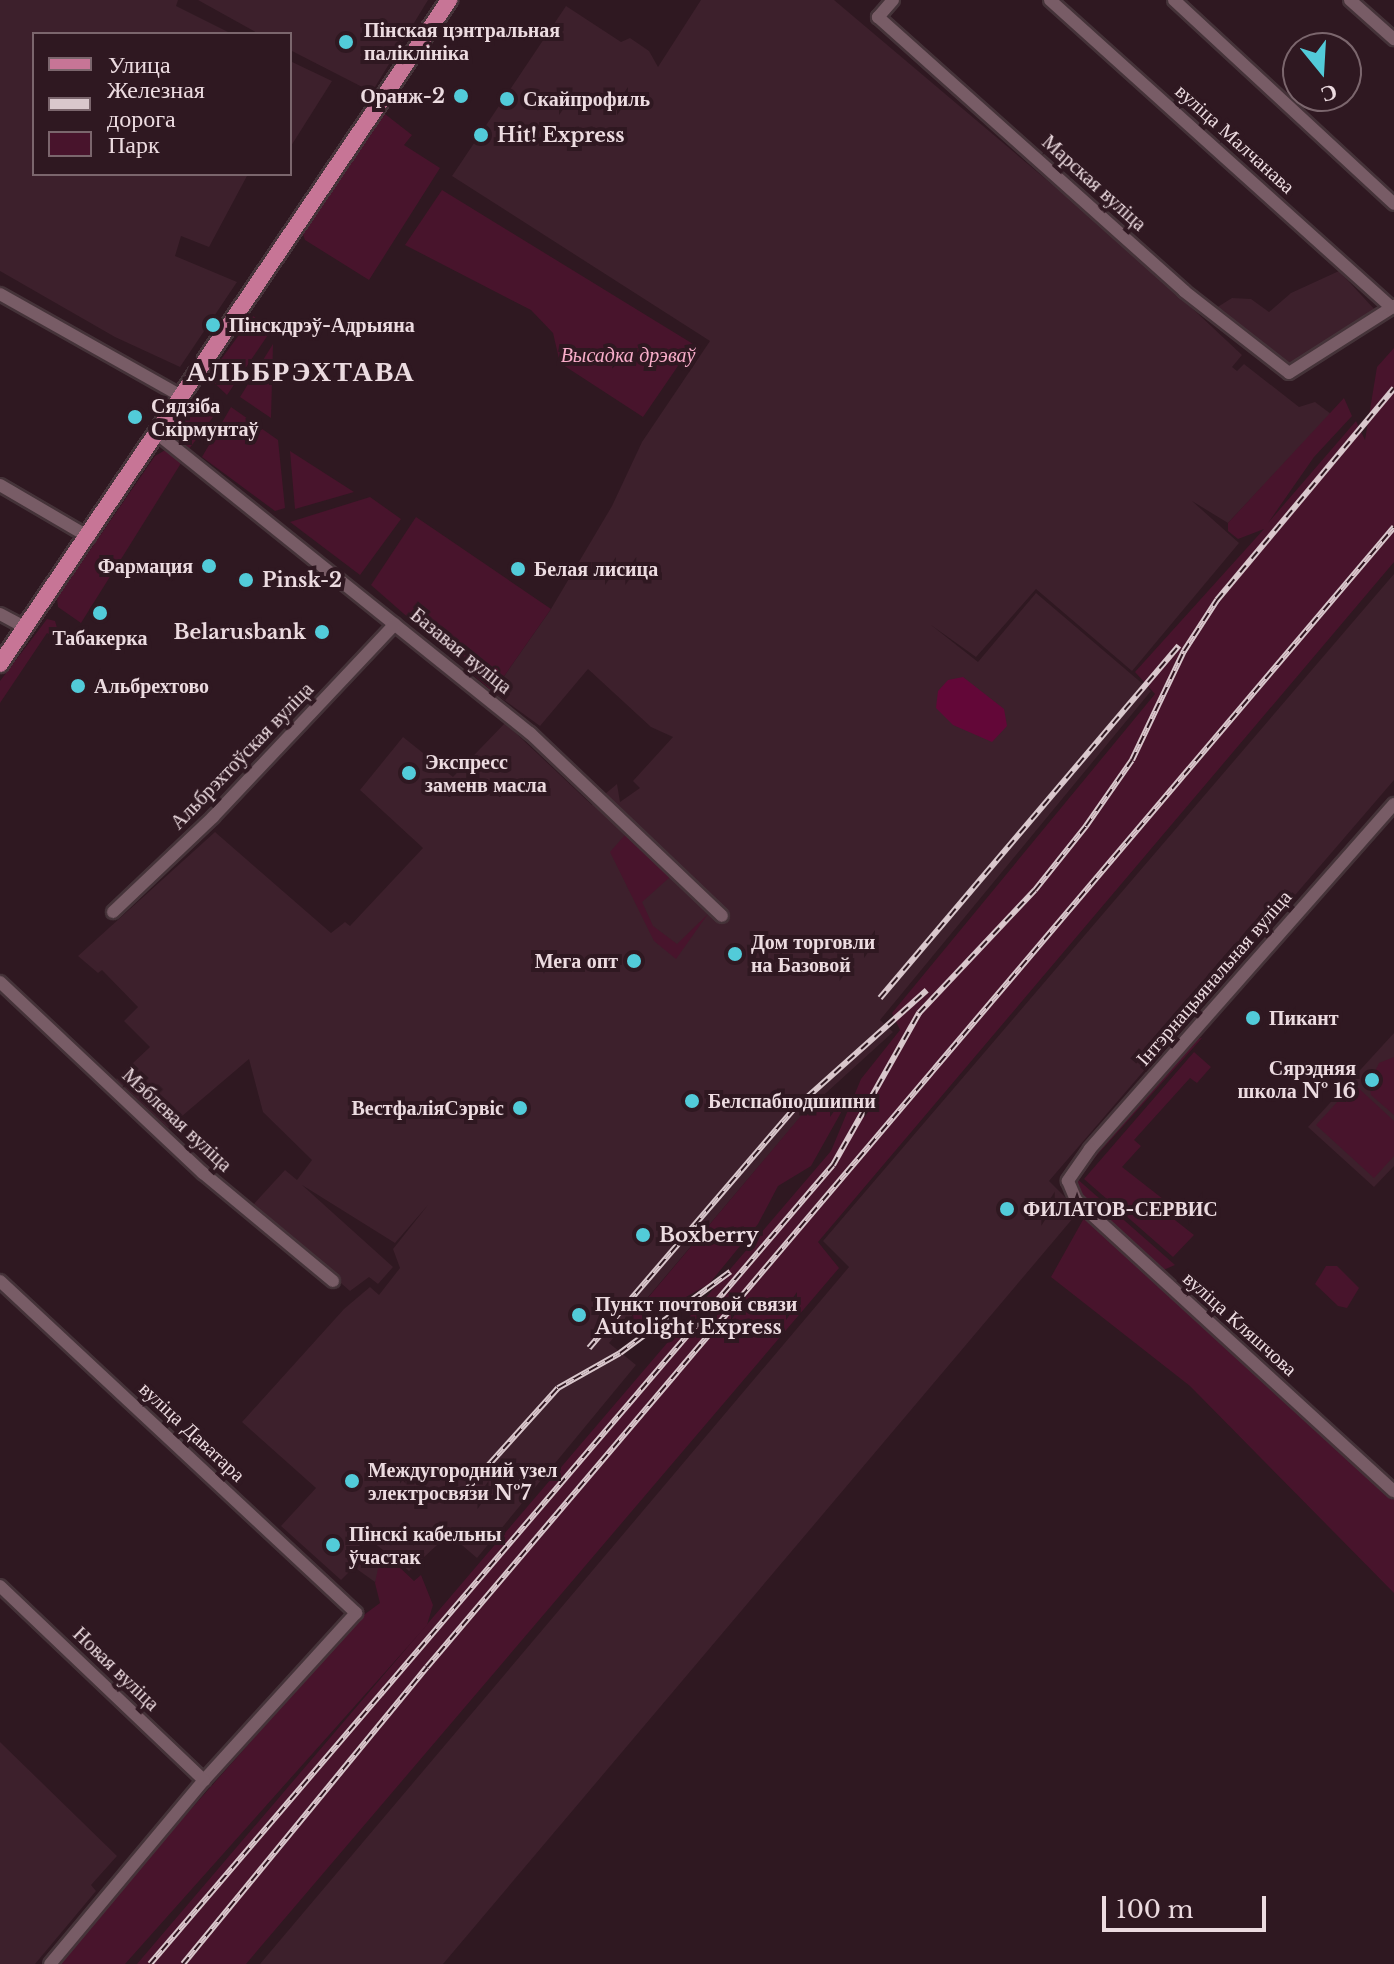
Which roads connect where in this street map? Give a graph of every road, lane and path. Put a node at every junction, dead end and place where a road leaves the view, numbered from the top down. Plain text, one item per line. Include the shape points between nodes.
1 (449, 0) edge
2 (893, 0) edge
3 (1050, 0) edge
4 (1174, 0) edge
5 (1350, 0) edge
6 (1394, 39) edge
7 (1394, 204) edge
8 (0, 294) edge
9 (1393, 307) edge
10 (183, 397) junction
11 (159, 435) junction
12 (0, 485) edge
13 (89, 537) junction
14 (0, 614) edge
15 (395, 624) junction
16 (26, 628) junction
17 (0, 664) edge
18 (1394, 804) edge
19 (113, 912) dead end
20 (722, 916) dead end
21 (0, 982) edge
22 (1068, 1181) joint
23 (0, 1281) edge
24 (333, 1281) dead end
25 (1394, 1491) edge
26 (0, 1586) edge
27 (204, 1780) junction
28 (50, 1964) edge

1 - 10 main road
2 - 9 street, Марская вуліца via 878,17 1184,291 1289,373
3 - 9 street, вуліца Малчанава
4 - 7 street
5 - 6 street
8 - 10 street
10 - 11 main road
11 - 13 main road
11 - 15 street, Базавая вуліца
12 - 13 street
13 - 16 main road
14 - 16 street
15 - 19 street, Альбрэхтоўская вуліца via 213,817
15 - 20 street, Базавая вуліца via 530,733
16 - 17 main road
18 - 22 street, Інтэрнацыянальная вуліца via 1090,1149
21 - 24 street, Мэблевая вуліца via 203,1173
22 - 25 street, вуліца Кляшчова via 1076,1200
23 - 27 street, вуліца Даватара via 356,1613
26 - 27 street, Новая вуліца
27 - 28 street

